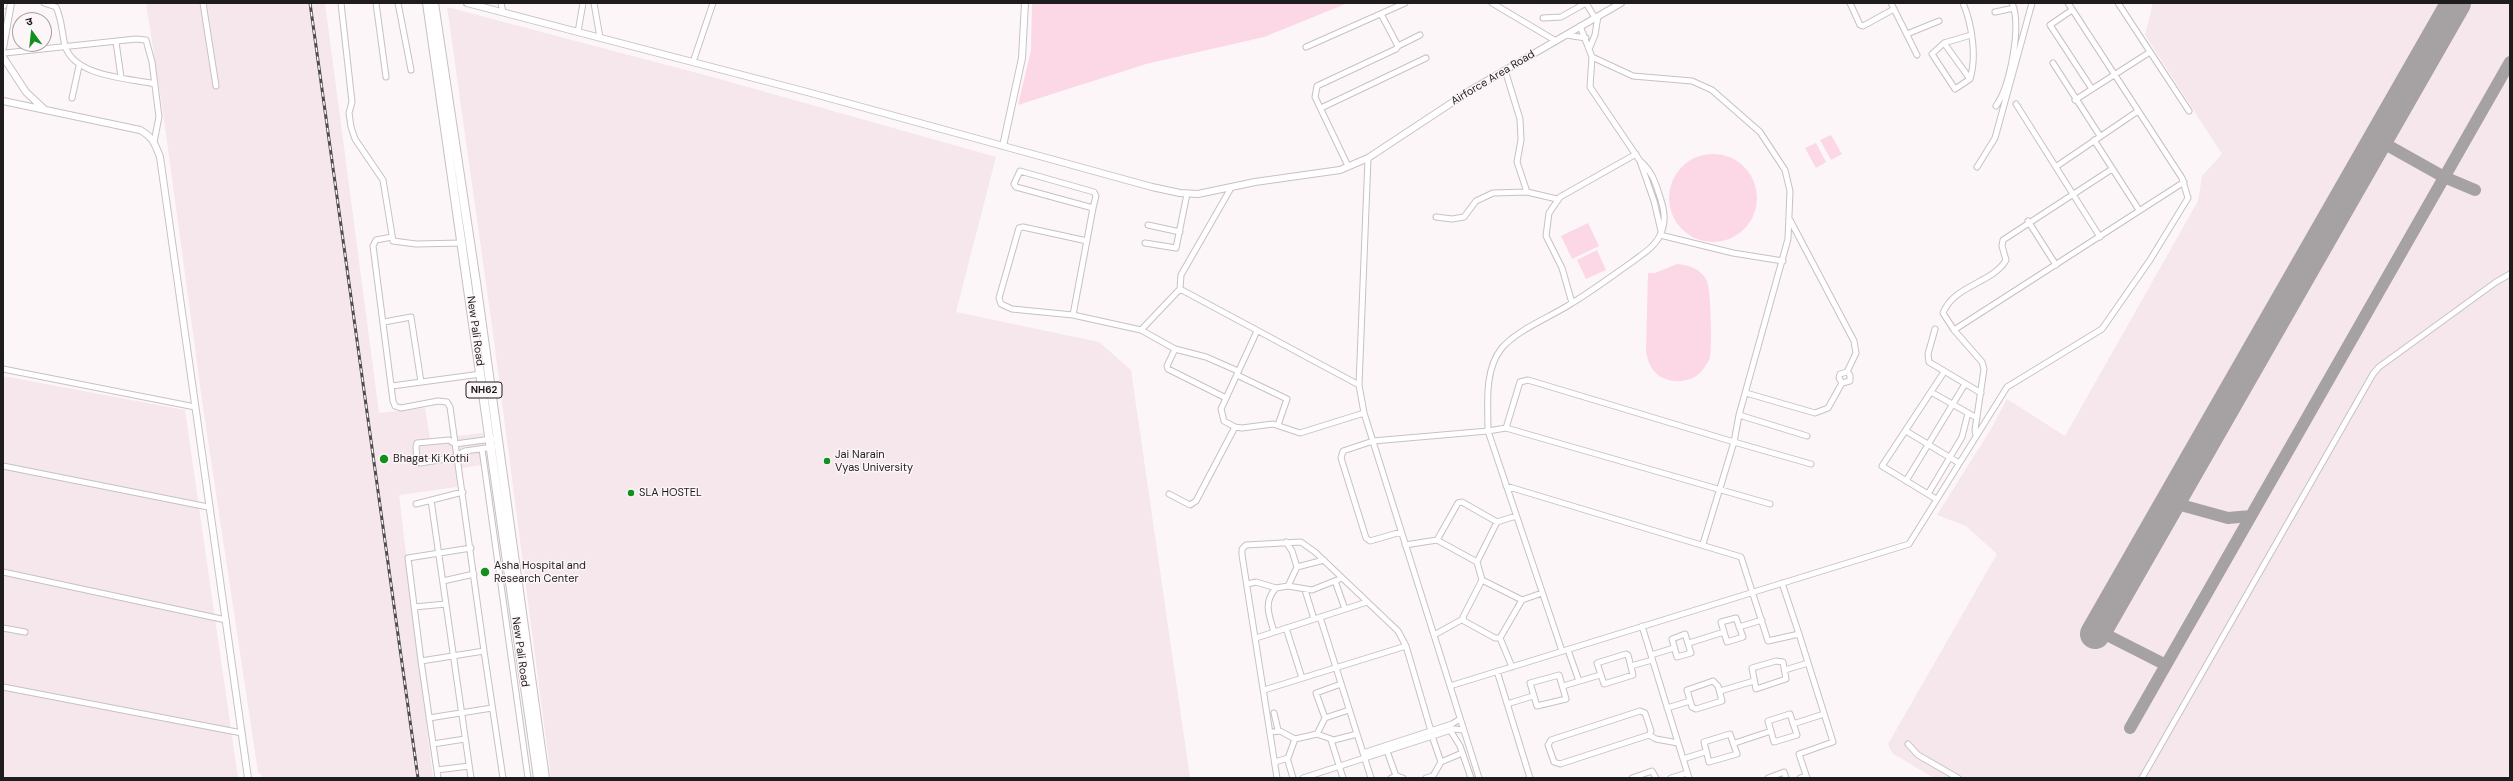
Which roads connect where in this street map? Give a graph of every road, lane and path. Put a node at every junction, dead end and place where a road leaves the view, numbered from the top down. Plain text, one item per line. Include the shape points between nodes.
1 (11, 3) edge
2 (44, 3) edge
3 (203, 3) edge
4 (341, 3) edge
5 (376, 3) edge
6 (398, 3) edge
7 (427, 3) edge
8 (434, 3) edge
9 (467, 3) edge
10 (501, 3) edge
11 (583, 3) edge
12 (594, 3) edge
13 (713, 3) edge
14 (1025, 3) edge
15 (1405, 3) edge
16 (1492, 3) edge
17 (1586, 3) edge
18 (1621, 3) edge
19 (1850, 3) edge
20 (1891, 3) edge
21 (1963, 3) edge
22 (2032, 3) edge
23 (2068, 3) edge
24 (2118, 3) edge
25 (474, 4) edge
26 (2013, 5) edge
27 (1894, 8) junction
28 (2072, 10) junction
29 (503, 12) junction
30 (1995, 12) dead end
31 (1381, 14) junction
32 (1597, 17) junction
33 (1543, 18) dead end
34 (1939, 21) dead end
35 (1580, 26) junction
36 (578, 32) junction
37 (1907, 34) junction
38 (1420, 35) dead end
39 (1566, 35) junction
40 (1971, 35) junction
41 (600, 38) junction
42 (1586, 38) junction
43 (1556, 41) junction
44 (116, 42) junction
45 (1944, 43) junction
46 (1398, 46) junction
47 (1590, 46) junction
48 (66, 47) junction
49 (1306, 47) dead end
50 (2150, 52) junction
51 (3, 53) edge
52 (1917, 55) dead end
53 (1592, 57) junction
54 (1426, 58) dead end
55 (693, 62) junction
56 (2053, 63) dead end
57 (79, 66) junction
58 (411, 70) dead end
59 (1505, 70) junction
60 (2114, 74) junction
61 (120, 77) junction
62 (386, 77) dead end
63 (1970, 79) junction
64 (155, 84) junction
65 (216, 86) dead end
66 (2092, 90) junction
67 (72, 98) dead end
68 (2075, 100) junction
69 (3, 101) edge
70 (2016, 104) dead end
71 (1996, 106) dead end
72 (1321, 108) junction
73 (46, 110) junction
74 (2138, 111) junction
75 (2189, 111) dead end
76 (2100, 136) junction
77 (2094, 140) junction
78 (154, 142) junction
79 (1003, 146) junction
80 (1636, 154) junction
81 (1368, 158) junction
82 (1348, 166) junction
83 (2057, 166) junction
84 (1977, 167) dead end
85 (2112, 169) junction
86 (2184, 182) junction
87 (1231, 188) junction
88 (1527, 192) junction
89 (2074, 193) junction
90 (1187, 194) junction
91 (1557, 199) junction
92 (1093, 208) junction
93 (2139, 210) junction
94 (1436, 217) dead end
95 (1789, 219) junction
96 (2028, 221) junction
97 (1148, 225) dead end
98 (1180, 232) junction
99 (1661, 233) junction
100 (2100, 236) junction
101 (392, 237) junction
102 (1087, 241) junction
103 (463, 243) junction
104 (1145, 243) dead end
105 (1783, 261) junction
106 (2056, 265) junction
107 (2510, 274) edge
108 (1180, 290) junction
109 (1572, 303) junction
110 (1073, 315) junction
111 (384, 322) junction
112 (1935, 329) dead end
113 (1141, 330) junction
114 (1954, 330) junction
115 (1257, 331) junction
116 (1175, 349) junction
117 (3, 369) edge
118 (1944, 372) junction
119 (1238, 373) junction
120 (481, 374) junction
121 (421, 382) junction
122 (1965, 384) junction
123 (1359, 385) junction
124 (392, 386) junction
125 (1931, 392) junction
126 (1746, 393) junction
127 (1981, 393) junction
128 (1226, 398) junction
129 (1953, 405) junction
130 (195, 407) junction
131 (1364, 413) junction
132 (1968, 413) junction
133 (1739, 415) junction
134 (1977, 418) junction
135 (1278, 425) junction
136 (1234, 427) junction
137 (1506, 428) junction
138 (1488, 431) junction
139 (1906, 431) junction
140 (1807, 436) dead end
141 (1976, 436) junction
142 (1373, 441) junction
143 (1734, 442) junction
144 (494, 443) junction
145 (455, 444) junction
146 (1929, 444) junction
147 (482, 449) junction
148 (457, 455) junction
149 (1951, 458) junction
150 (1959, 463) junction
151 (1811, 464) dead end
152 (3, 466) edge
153 (1906, 480) junction
154 (1506, 486) junction
155 (1720, 490) junction
156 (463, 492) junction
157 (1169, 494) dead end
158 (1928, 494) junction
159 (1936, 499) junction
160 (431, 500) junction
161 (416, 504) dead end
162 (1770, 504) dead end
163 (208, 507) junction
164 (1516, 516) junction
165 (1497, 522) junction
166 (1401, 532) junction
167 (1437, 540) junction
168 (1286, 542) junction
169 (1703, 544) junction
170 (1405, 545) junction
171 (471, 548) junction
172 (438, 552) junction
173 (1324, 560) junction
174 (1477, 562) junction
175 (1297, 567) junction
176 (3, 572) edge
177 (474, 574) junction
178 (1342, 578) junction
179 (442, 580) junction
180 (1482, 580) junction
181 (1336, 581) junction
182 (1782, 583) junction
183 (1247, 584) junction
184 (1288, 586) junction
185 (1276, 588) junction
186 (1305, 590) junction
187 (1752, 592) junction
188 (1542, 593) junction
189 (1522, 600) junction
190 (1367, 602) junction
191 (446, 604) junction
192 (414, 607) junction
193 (1346, 609) junction
194 (1320, 617) junction
195 (1314, 619) junction
196 (1463, 619) junction
197 (226, 620) junction
198 (1762, 620) junction
199 (1642, 626) junction
200 (1739, 627) junction
201 (3, 628) edge
202 (1286, 628) junction
203 (25, 632) dead end
204 (1274, 632) junction
205 (1724, 632) junction
206 (1799, 634) junction
207 (1434, 635) junction
208 (1256, 638) junction
209 (1500, 638) junction
210 (1689, 643) junction
211 (1406, 646) junction
212 (1674, 648) junction
213 (1568, 650) junction
214 (484, 651) junction
215 (1562, 651) junction
216 (453, 656) junction
217 (1651, 657) junction
218 (421, 661) junction
219 (1808, 663) junction
220 (1631, 666) junction
221 (1512, 667) junction
222 (1336, 668) junction
223 (1785, 670) junction
224 (1497, 671) junction
225 (1600, 675) junction
226 (1302, 678) junction
227 (1754, 680) junction
228 (1579, 681) junction
229 (1342, 684) junction
230 (1450, 686) junction
231 (1564, 686) junction
232 (3, 687) edge
233 (1264, 690) junction
234 (1720, 691) junction
235 (1533, 696) junction
236 (1690, 701) junction
237 (1507, 704) junction
238 (492, 708) junction
239 (1667, 708) junction
240 (1350, 710) junction
241 (462, 713) junction
242 (1274, 713) dead end
243 (1824, 714) junction
244 (430, 718) junction
245 (1325, 718) junction
246 (1460, 719) junction
247 (1793, 724) junction
248 (1278, 730) junction
249 (1450, 730) junction
250 (1463, 730) junction
251 (1771, 731) junction
252 (1271, 732) junction
253 (242, 733) junction
254 (1317, 734) junction
255 (1357, 734) junction
256 (1431, 734) junction
257 (1649, 735) junction
258 (465, 739) junction
259 (1295, 739) junction
260 (1331, 740) junction
261 (1735, 743) junction
262 (433, 744) junction
263 (1678, 744) junction
264 (1908, 744) dead end
265 (1387, 751) junction
266 (1705, 752) junction
267 (1462, 753) junction
268 (1364, 756) junction
269 (1287, 758) junction
270 (1683, 759) junction
271 (1276, 762) junction
272 (1441, 762) junction
273 (1338, 765) junction
274 (469, 766) junction
275 (437, 770) junction
276 (1688, 775) edge
277 (1393, 777) edge
278 (1435, 777) edge
279 (1806, 777) edge
280 (248, 778) edge
281 (438, 778) edge
282 (471, 778) edge
283 (502, 778) edge
284 (528, 778) edge
285 (538, 778) edge
286 (545, 778) edge
287 (1277, 778) edge
288 (1293, 778) edge
289 (1303, 778) edge
290 (1343, 778) edge
291 (1371, 778) edge
292 (1403, 778) edge
293 (1426, 778) edge
294 (1471, 778) edge
295 (1478, 778) edge
296 (1530, 778) edge
297 (1632, 778) edge
298 (1656, 778) edge
299 (1671, 778) edge
300 (1768, 778) edge
301 (1786, 778) edge
302 (1800, 778) edge
303 (1958, 778) edge
304 (2142, 778) edge

1 - 51 street
2 - 48 street via 56,7
3 - 65 street
4 - 101 street via 352,102 349,114 351,127 355,139 383,180
5 - 62 street
6 - 58 street
7 - 103 highway, New Pali Road / NH62
8 - 144 highway, New Pali Road / NH62
9 - 25 street, Airforce Area Road
10 - 29 street
11 - 36 street
12 - 41 street
13 - 55 street
14 - 79 street via 1022,58
15 - 31 street
16 - 43 street
17 - 32 street
17 - 33 street via 1561,17
18 - 32 street, Airforce Area Road
19 - 27 street via 1860,25 1863,26
20 - 27 street
21 - 40 street
22 - 84 street via 1997,132
23 - 28 street
24 - 50 street
25 - 29 street, Airforce Area Road
26 - 30 street
26 - 71 street via 2016,32 2007,79
27 - 37 street
28 - 60 street
28 - 66 street via 2050,25
29 - 36 street, Airforce Area Road
31 - 46 street
31 - 49 street
32 - 35 street, Airforce Area Road
32 - 47 street via 1596,35
34 - 37 street
35 - 39 street, Airforce Area Road
35 - 42 street
36 - 41 street, Airforce Area Road
37 - 52 street
38 - 46 street
39 - 42 street
39 - 43 street, Airforce Area Road
40 - 45 street
40 - 63 street via 1973,57
41 - 55 street, Airforce Area Road
42 - 47 street
43 - 59 street, Airforce Area Road
44 - 48 street
44 - 61 street
44 - 64 street via 146,40
45 - 63 street
45 - 63 street via 1932,56 1952,88 1959,87
46 - 72 street via 1394,52 1317,86 1315,97
47 - 53 street
48 - 51 street
48 - 57 street via 71,58
50 - 60 street
50 - 75 street
51 - 73 street via 26,92
53 - 80 street via 1590,87
53 - 95 street via 1633,76 1692,81 1712,90 1760,132 1785,170 1790,191
54 - 72 street
55 - 79 street, Airforce Area Road
56 - 68 street
57 - 61 street
57 - 67 street
59 - 81 street, Airforce Area Road
59 - 88 street via 1520,119 1521,140 1517,162
60 - 66 street
60 - 74 street
61 - 64 street
64 - 78 street via 159,117
66 - 68 street
68 - 76 street
69 - 73 street
70 - 83 street
72 - 82 street
73 - 78 street via 140,130 150,135
74 - 76 street
74 - 86 street
76 - 77 street
77 - 83 street
77 - 85 street
78 - 130 street via 160,157
79 - 90 street, Airforce Area Road via 1152,187
80 - 91 street
80 - 99 street via 1651,172 1661,199 1664,218
81 - 82 street, Airforce Area Road
81 - 123 street
82 - 87 street, Airforce Area Road via 1321,174 1255,182
83 - 89 street
85 - 89 street
85 - 93 street
86 - 93 street
86 - 141 street via 2188,198 2181,212 2102,329 2007,387
87 - 90 street, Airforce Area Road
87 - 108 street via 1181,275
88 - 91 street
88 - 94 street via 1493,193 1476,201 1464,217
89 - 96 street
89 - 100 street
90 - 98 street
91 - 109 street via 1549,213 1546,236 1562,268
92 - 92 street via 1016,187 1014,184 1017,173 1020,171 1094,192 1096,196
92 - 102 street
93 - 100 street
95 - 105 street
95 - 126 street via 1854,341 1856,354 1847,372 1851,377 1850,381 1842,383 1828,408 1815,413
96 - 106 street
96 - 114 street via 2003,240 2006,260 2002,266 1963,290 1945,308 1943,313
97 - 98 street
98 - 104 street via 1178,246 1174,249
99 - 105 street via 1733,254
99 - 109 street via 1643,254
100 - 106 street
101 - 103 street via 393,241 398,243
101 - 111 street via 376,240 373,246
102 - 110 street
102 - 110 street via 1019,228 1000,298 1004,307
103 - 120 highway, New Pali Road / NH62
105 - 126 street
106 - 114 street
107 - 304 street via 2379,367 2373,374
108 - 113 street
108 - 115 street
109 - 138 street via 1516,337 1500,350 1490,374
110 - 113 street
111 - 121 street via 411,318
111 - 124 street
112 - 118 street via 1928,358 1929,362
113 - 116 street
114 - 127 street via 1982,362 1984,369
115 - 119 street
115 - 123 street
116 - 119 street via 1206,357
116 - 128 street via 1168,369
117 - 130 street
118 - 122 street
118 - 125 street
119 - 128 street
119 - 135 street via 1288,399
120 - 121 street
120 - 144 highway, New Pali Road / NH62
121 - 124 street
122 - 127 street
122 - 129 street
123 - 131 street
124 - 145 street via 393,400 396,406 401,408 438,401 447,402 450,407
125 - 129 street
125 - 139 street
126 - 133 street
127 - 134 street
128 - 136 street via 1221,409 1222,416
129 - 132 street
129 - 146 street
130 - 163 street
131 - 135 street via 1300,433
131 - 142 street
132 - 134 street
132 - 149 street via 1962,437
133 - 140 street
133 - 143 street
134 - 141 street
135 - 136 street
136 - 157 street via 1196,501 1190,505
137 - 138 street
137 - 143 street via 1520,382 1528,380
137 - 155 street
138 - 142 street
138 - 154 street
139 - 146 street
139 - 153 street via 1882,466
141 - 150 street
142 - 166 street
142 - 166 street via 1343,451 1341,458 1349,489 1366,538 1370,541
143 - 151 street
143 - 155 street
144 - 145 street
144 - 147 street
144 - 285 highway, New Pali Road / NH62
144 - 286 highway, New Pali Road / NH62
145 - 148 street
145 - 148 street via 449,440 417,443 418,461 420,464
146 - 149 street
146 - 153 street
147 - 148 street via 465,451
147 - 284 street
148 - 156 street
149 - 150 street
149 - 158 street
150 - 159 street
152 - 163 street
153 - 158 street
154 - 164 street
154 - 169 street
155 - 162 street
155 - 169 street
156 - 160 street
156 - 171 street
158 - 159 street
159 - 182 street via 1909,544
160 - 161 street
160 - 172 street
163 - 197 street
164 - 165 street
164 - 188 street
165 - 167 street via 1462,502 1458,503
165 - 174 street
166 - 170 street
167 - 170 street
167 - 174 street
168 - 173 street via 1301,542
168 - 175 street
168 - 183 street via 1246,544 1242,549 1242,555
169 - 187 street via 1741,557
170 - 207 street
171 - 172 street
171 - 177 street
172 - 179 street
172 - 192 street via 408,558
173 - 175 street
173 - 178 street
174 - 180 street
175 - 184 street
176 - 197 street
177 - 179 street
177 - 214 street
178 - 181 street
178 - 190 street
179 - 191 street
180 - 189 street
180 - 196 street
181 - 186 street
181 - 193 street
182 - 187 street
182 - 206 street
183 - 185 street via 1256,582
183 - 208 street
184 - 185 street
184 - 186 street
185 - 204 street via 1267,601
186 - 195 street
187 - 198 street
187 - 199 street
188 - 189 street
188 - 215 street
189 - 209 street
190 - 193 street
190 - 211 street via 1398,631
191 - 192 street
191 - 216 street
192 - 218 street
193 - 194 street
194 - 195 street
194 - 222 street
195 - 202 street
196 - 207 street
196 - 209 street via 1495,638
197 - 253 street
198 - 200 street
198 - 206 street via 1768,641
199 - 213 street
199 - 217 street
200 - 205 street via 1736,618 1721,622
200 - 205 street via 1743,637 1727,642
201 - 203 street
202 - 204 street
202 - 226 street
204 - 208 street
205 - 210 street
206 - 219 street
207 - 230 street
208 - 233 street
209 - 221 street
210 - 212 street via 1685,634 1678,636 1672,639
210 - 212 street via 1690,654 1677,657
211 - 222 street
211 - 256 street
212 - 217 street
213 - 215 street
213 - 228 street
214 - 216 street
214 - 238 street
215 - 221 street
216 - 218 street
216 - 241 street
217 - 220 street
217 - 239 street
218 - 244 street
219 - 223 street
219 - 243 street
220 - 225 street via 1632,676 1606,684
220 - 225 street via 1626,654 1599,662 1597,665
221 - 224 street
222 - 226 street
222 - 229 street
223 - 227 street via 1786,678 1783,682 1762,689 1756,689
223 - 227 street via 1781,660 1754,667 1751,670
224 - 230 street
224 - 237 street
225 - 228 street
226 - 233 street
227 - 234 street
228 - 231 street
229 - 240 street
229 - 245 street via 1316,693
230 - 246 street
231 - 235 street via 1567,696 1564,700 1537,706
231 - 235 street via 1559,675 1531,683
232 - 253 street
233 - 252 street
234 - 236 street via 1720,702 1696,709
234 - 236 street via 1713,681 1689,688
235 - 237 street
236 - 239 street
237 - 296 street
238 - 241 street
238 - 283 street
239 - 263 street
240 - 245 street
240 - 255 street
241 - 244 street
241 - 258 street
242 - 248 street
243 - 247 street
243 - 279 street via 1833,742 1799,754
244 - 262 street
245 - 254 street
246 - 250 street
246 - 256 street
247 - 251 street via 1790,714 1768,721
247 - 251 street via 1796,735 1774,742
248 - 252 street
248 - 259 street
249 - 250 street
249 - 256 street
249 - 267 street
250 - 295 street
251 - 261 street
252 - 271 street
253 - 280 street
254 - 259 street
254 - 260 street
255 - 260 street
255 - 268 street
256 - 265 street
256 - 268 street
256 - 272 street
257 - 257 street via 1557,764 1548,745 1551,740 1640,711 1645,713 1651,731
257 - 263 street
258 - 262 street
258 - 274 street
259 - 269 street
260 - 273 street
261 - 266 street via 1730,734 1706,740 1703,746
261 - 266 street via 1737,754 1734,756 1709,762
262 - 275 street
263 - 270 street
264 - 303 street via 1918,755
265 - 268 street
265 - 277 street
266 - 270 street
267 - 272 street
267 - 294 street
268 - 273 street
268 - 291 street
269 - 271 street
269 - 288 street
270 - 276 street
271 - 287 street
272 - 278 street
273 - 289 street
273 - 290 street
274 - 275 street
274 - 282 street
275 - 281 street
276 - 299 street
277 - 292 street
278 - 293 street
279 - 302 street
297 - 298 street via 1652,771
300 - 301 street via 1784,772

